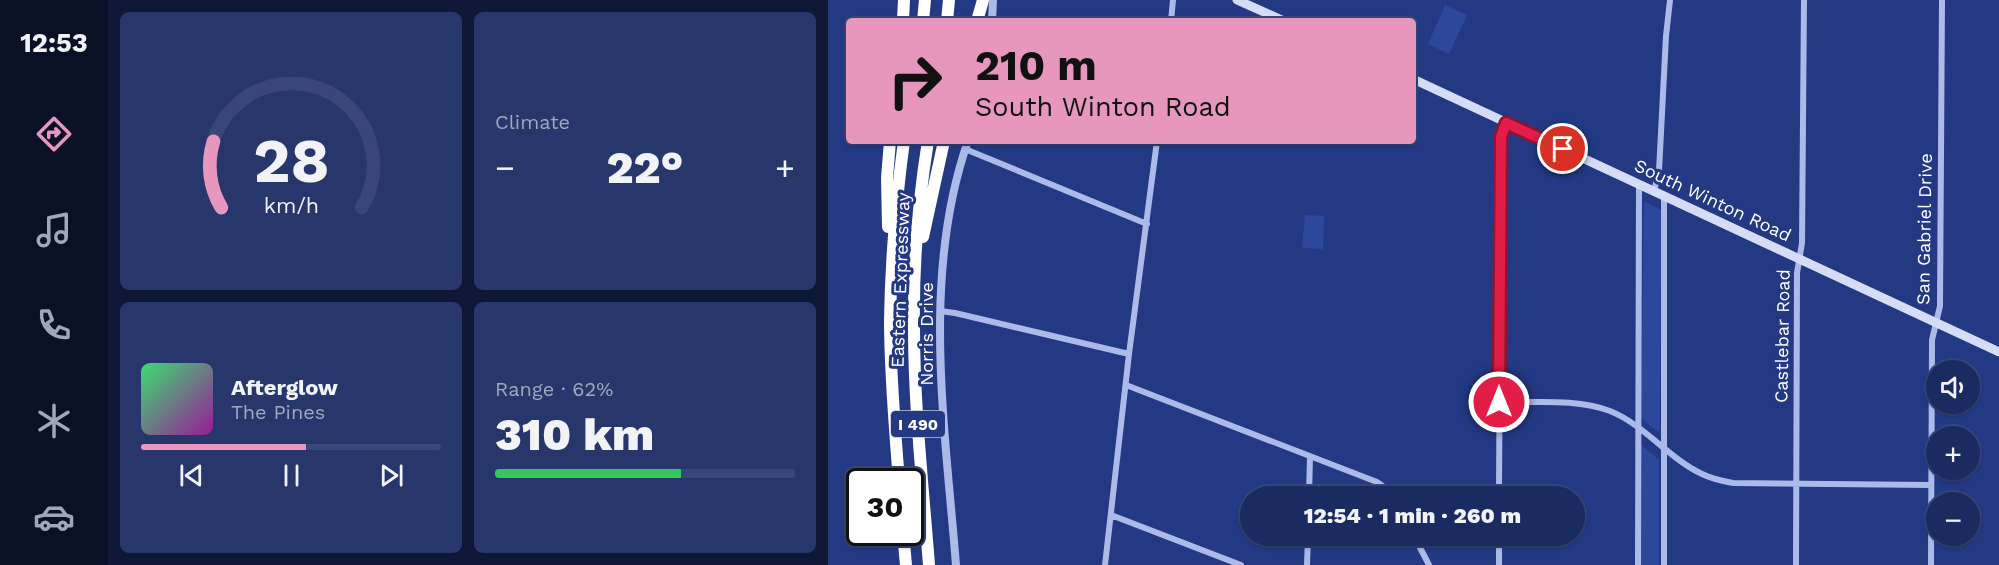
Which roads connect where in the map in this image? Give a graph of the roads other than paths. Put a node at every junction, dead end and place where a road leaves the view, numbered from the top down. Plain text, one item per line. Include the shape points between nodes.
1 (904, 0) edge
2 (925, 0) edge
3 (950, 0) edge
4 (983, 0) edge
5 (993, 0) edge
6 (1173, 0) edge
7 (1237, 0) edge
8 (1670, 0) edge
9 (1804, 0) edge
10 (1942, 0) edge
11 (903, 18) edge
12 (923, 18) edge
13 (947, 18) edge
14 (978, 18) edge
15 (992, 18) edge
16 (1171, 18) edge
17 (1277, 18) edge
18 (1416, 81) edge
19 (1506, 123) junction
20 (890, 144) edge
21 (904, 144) edge
22 (928, 144) edge
23 (943, 144) edge
24 (1157, 144) edge
25 (966, 145) edge
26 (1639, 184) junction
27 (1654, 190) junction
28 (1664, 195) junction
29 (1147, 224) junction
30 (1799, 257) junction
31 (915, 282) junction
32 (940, 311) junction
33 (890, 321) junction
34 (1936, 322) junction
35 (1999, 352) edge
36 (1129, 354) junction
37 (1126, 385) junction
38 (1499, 402) junction
39 (1637, 427) junction
40 (1664, 447) junction
41 (1310, 456) junction
42 (898, 468) edge
43 (1796, 484) junction
44 (1931, 484) junction
45 (1309, 486) edge
46 (1382, 486) edge
47 (1499, 486) edge
48 (1111, 515) junction
49 (904, 546) edge
50 (1308, 546) edge
51 (1419, 546) edge
52 (1499, 546) edge
53 (906, 565) edge
54 (930, 565) edge
55 (956, 565) edge
56 (1105, 565) edge
57 (1241, 565) edge
58 (1307, 565) edge
59 (1429, 565) edge
60 (1499, 565) edge
61 (1638, 565) edge
62 (1664, 565) edge
63 (1796, 565) edge
64 (1930, 565) edge

1 - 11 highway
2 - 12 highway
3 - 13 highway
4 - 14 highway
5 - 15 street
6 - 16 street
7 - 17 main road
8 - 27 street via 1659,171
9 - 30 street, Castlebar Road
10 - 34 street, San Gabriel Drive via 1940,306
18 - 19 main road, South Winton Road
19 - 26 main road, South Winton Road
19 - 38 street via 1501,137
20 - 33 highway
21 - 33 highway, Eastern Expressway / I 490
22 - 31 highway, Eastern Expressway / I 490
23 - 31 highway
24 - 29 street
25 - 29 street
25 - 32 street, Norris Drive via 947,221
26 - 27 main road, South Winton Road
26 - 39 street
27 - 28 main road, South Winton Road
28 - 30 main road, South Winton Road
28 - 40 street
29 - 36 street
30 - 34 main road, South Winton Road
30 - 43 street, Castlebar Road
31 - 54 highway, Eastern Expressway / I 490 via 915,387
32 - 36 street
32 - 55 street, Norris Drive
33 - 42 highway, Eastern Expressway / I 490
34 - 35 main road, South Winton Road
34 - 44 street, San Gabriel Drive via 1932,340
36 - 37 street
37 - 41 street
37 - 48 street
38 - 39 street via 1590,406 1612,412
38 - 47 street
39 - 40 street
39 - 61 street
40 - 43 street via 1712,479
40 - 62 street
41 - 45 street
41 - 46 street
43 - 44 street
43 - 63 street, Castlebar Road
44 - 64 street, San Gabriel Drive
48 - 56 street
48 - 57 street
49 - 53 highway
50 - 58 street
51 - 59 street
52 - 60 street

